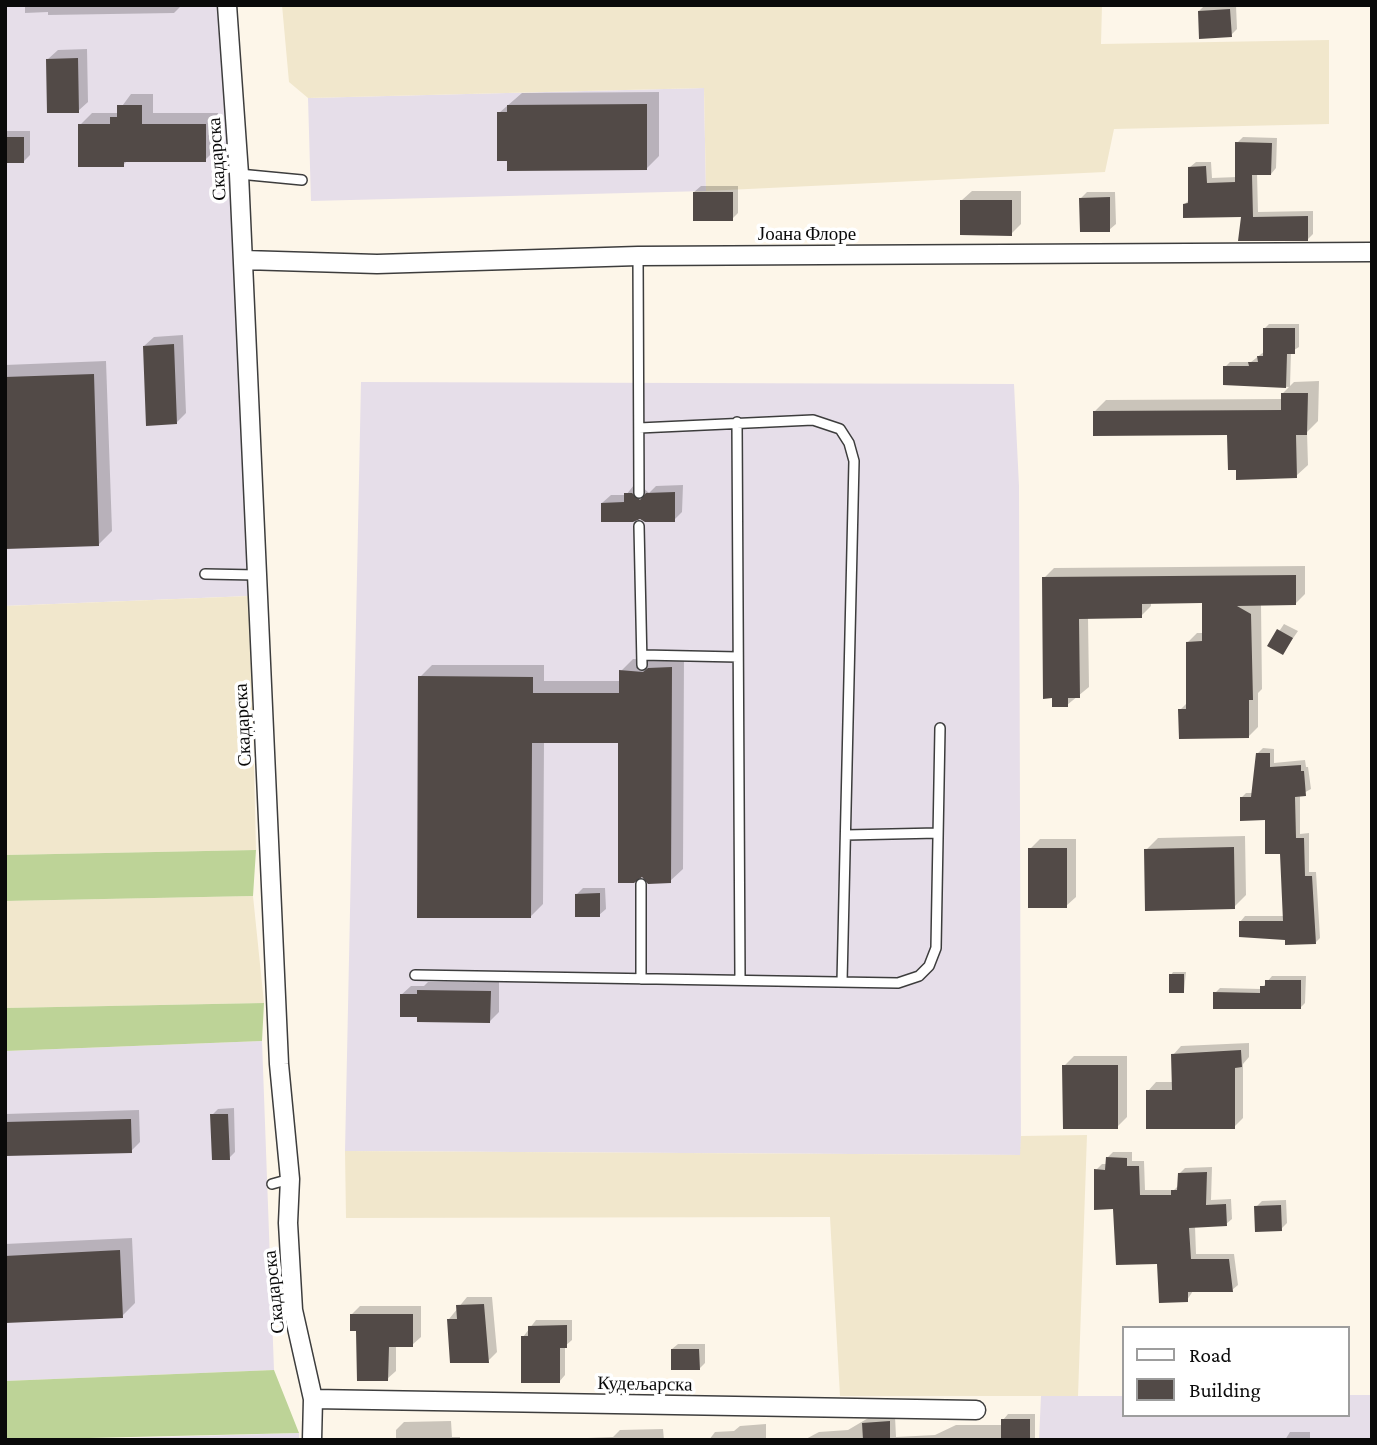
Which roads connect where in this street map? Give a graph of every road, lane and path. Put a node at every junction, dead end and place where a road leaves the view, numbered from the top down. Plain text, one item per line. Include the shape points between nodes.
1 (227, 5) edge
2 (239, 174) junction
3 (302, 180) dead end
4 (1372, 252) edge
5 (638, 256) junction
6 (244, 260) junction
7 (737, 422) junction
8 (639, 428) junction
9 (639, 494) dead end
10 (639, 526) dead end
11 (205, 574) dead end
12 (257, 575) junction
13 (738, 657) junction
14 (940, 728) dead end
15 (938, 833) junction
16 (846, 835) junction
17 (641, 884) dead end
18 (415, 975) dead end
19 (740, 978) junction
20 (641, 979) junction
21 (842, 982) junction
22 (290, 1179) junction
23 (272, 1184) dead end
24 (313, 1399) junction
25 (976, 1410) dead end
26 (312, 1440) edge

1 - 2 street, Скадарска
2 - 3 lane
2 - 6 street, Скадарска
4 - 5 street, Јоана Флоре
5 - 6 street, Јоана Флоре via 377,264
5 - 8 lane
6 - 12 street, Скадарска
7 - 8 lane
7 - 13 lane
7 - 16 lane via 813,419 840,429 854,461
8 - 9 lane
10 - 13 lane via 642,660
11 - 12 lane
12 - 22 street, Скадарска via 279,1064
13 - 19 lane
14 - 15 lane
15 - 16 lane
15 - 21 lane via 936,948 929,965 919,976 898,983
16 - 21 lane
17 - 20 lane
18 - 20 lane
19 - 20 lane
19 - 21 lane
22 - 23 lane
22 - 24 street, Скадарска via 293,1310
24 - 25 street, Кудељарска
24 - 26 street, Скадарска

